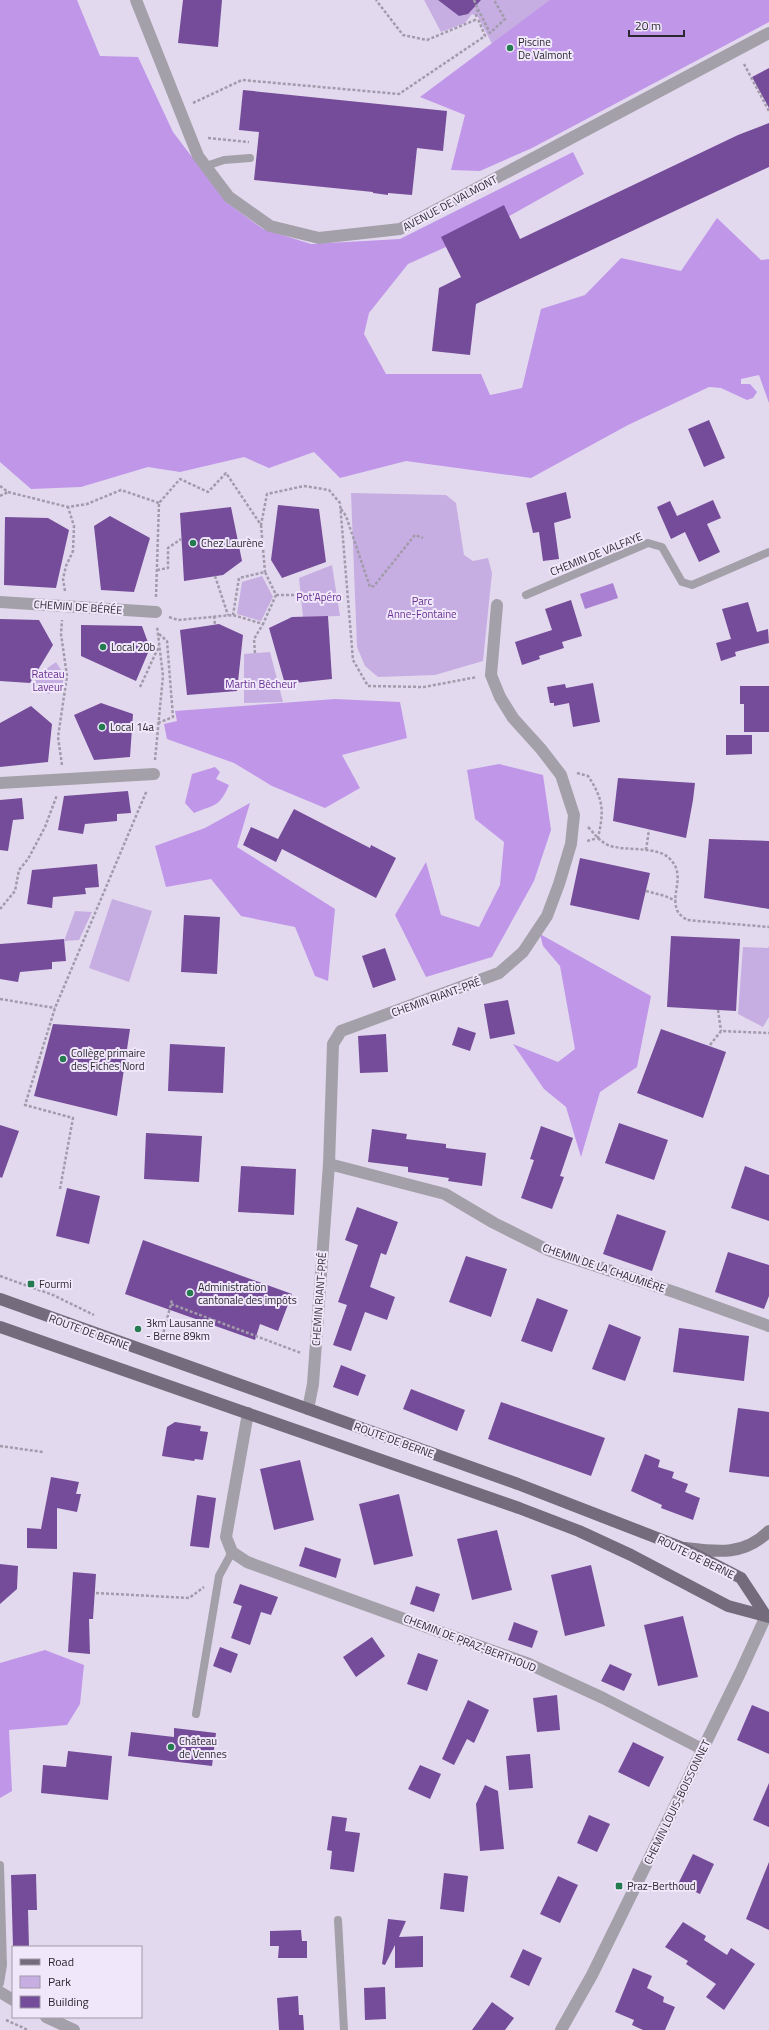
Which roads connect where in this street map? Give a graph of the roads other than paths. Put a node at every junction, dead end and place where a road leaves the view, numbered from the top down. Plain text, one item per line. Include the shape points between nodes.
1 (136, 0) edge
2 (769, 33) edge
3 (250, 158) dead end
4 (206, 166) junction
5 (769, 552) edge
6 (526, 595) dead end
7 (0, 602) edge
8 (497, 605) dead end
9 (156, 612) road end
10 (154, 774) road end
11 (0, 783) edge
12 (329, 1164) junction
13 (0, 1299) edge
14 (769, 1326) edge
15 (0, 1327) edge
16 (308, 1409) junction
17 (248, 1413) junction
18 (769, 1531) edge
19 (683, 1548) junction
20 (232, 1552) junction
21 (768, 1614) edge
22 (196, 1714) dead end
23 (702, 1750) junction
24 (0, 1865) edge
25 (338, 1920) dead end
26 (0, 1983) edge
27 (0, 1992) edge
28 (12, 1999) edge
29 (48, 2018) edge
30 (74, 2030) edge
31 (344, 2030) edge
32 (561, 2030) edge

1 - 4 street, AVENUE DE VALMONT via 198,156
2 - 4 street, AVENUE DE VALMONT via 400,230 319,238 270,226 229,197
3 - 4 lane via 224,160
5 - 6 lane, CHEMIN DE VALFAYE via 692,585 682,582 662,547 648,543
7 - 9 street, CHEMIN DE BÉRÉE
8 - 12 street, CHEMIN RIANT-PRÉ via 491,675 500,697 513,718 560,775 574,815 571,844 559,884 546,916 523,952 499,973 341,1032 333,1044
10 - 11 street
12 - 14 street, CHEMIN DE LA CHAUMIÈRE via 445,1194 494,1223 548,1250
12 - 16 street, CHEMIN RIANT-PRÉ via 313,1384
13 - 16 main road, ROUTE DE BERNE
15 - 17 main road, ROUTE DE BERNE
16 - 19 main road, ROUTE DE BERNE via 518,1484
17 - 20 street via 226,1537
17 - 21 main road, ROUTE DE BERNE via 579,1531 728,1606
18 - 19 main road via 747,1547 720,1552
19 - 21 main road, ROUTE DE BERNE via 741,1578
20 - 22 lane via 219,1576
20 - 23 street, CHEMIN DE PRAZ-BERTHOUD via 247,1562 529,1664 603,1698
21 - 23 street, CHEMIN LOUIS-BOISSONNET
23 - 32 street, CHEMIN LOUIS-BOISSONNET via 592,1975
24 - 26 lane via 3,1965
25 - 31 lane
27 - 28 street
29 - 30 street

